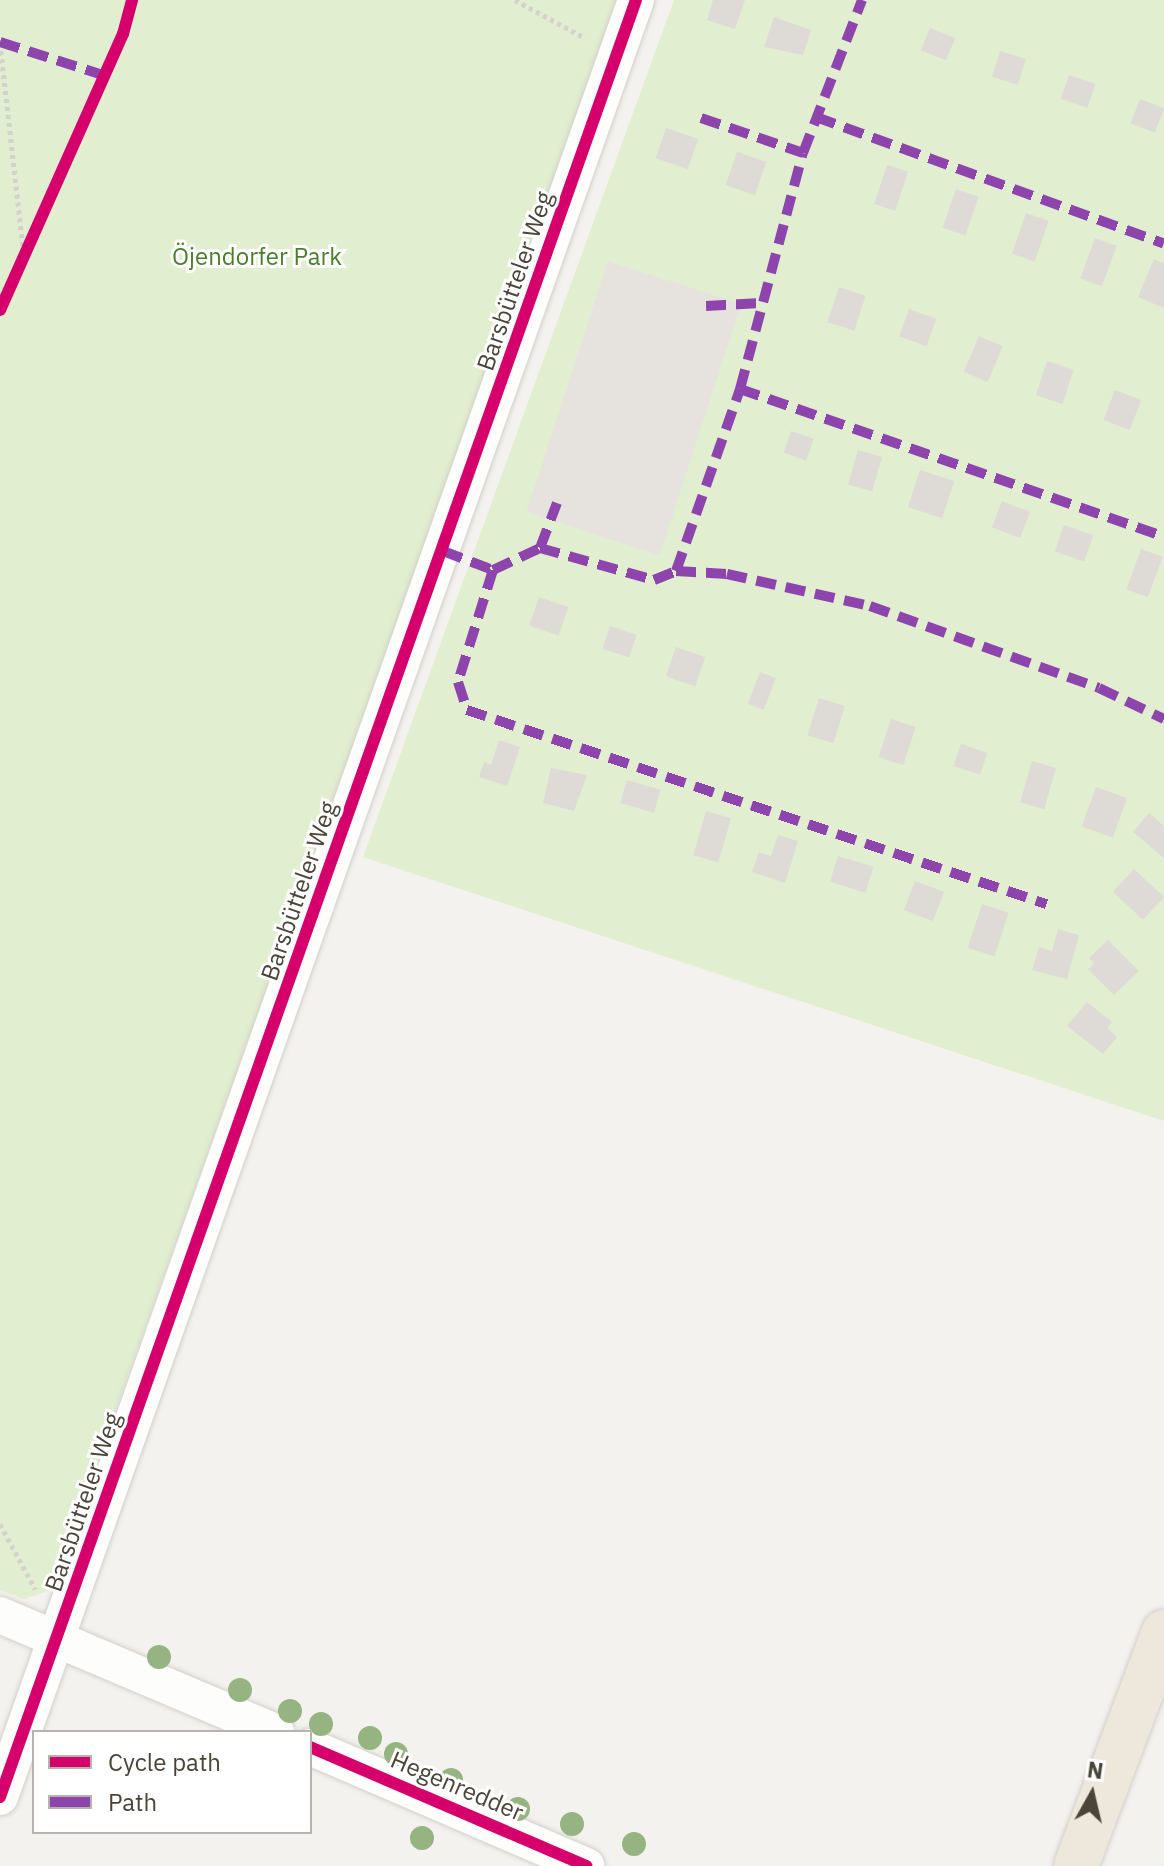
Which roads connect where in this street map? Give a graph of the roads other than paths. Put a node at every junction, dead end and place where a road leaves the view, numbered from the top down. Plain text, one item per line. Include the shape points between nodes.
1 (636, 0) edge
2 (0, 1615) edge
3 (1164, 1632) edge
4 (58, 1637) junction
5 (271, 1730) edge
6 (312, 1748) edge
7 (0, 1797) edge
8 (586, 1866) edge
9 (1076, 1866) edge

1 - 4 street, Barsbütteler Weg
2 - 4 street
3 - 9 highway
4 - 5 street
4 - 7 street, Barsbütteler Weg
6 - 8 street, Hegenredder

